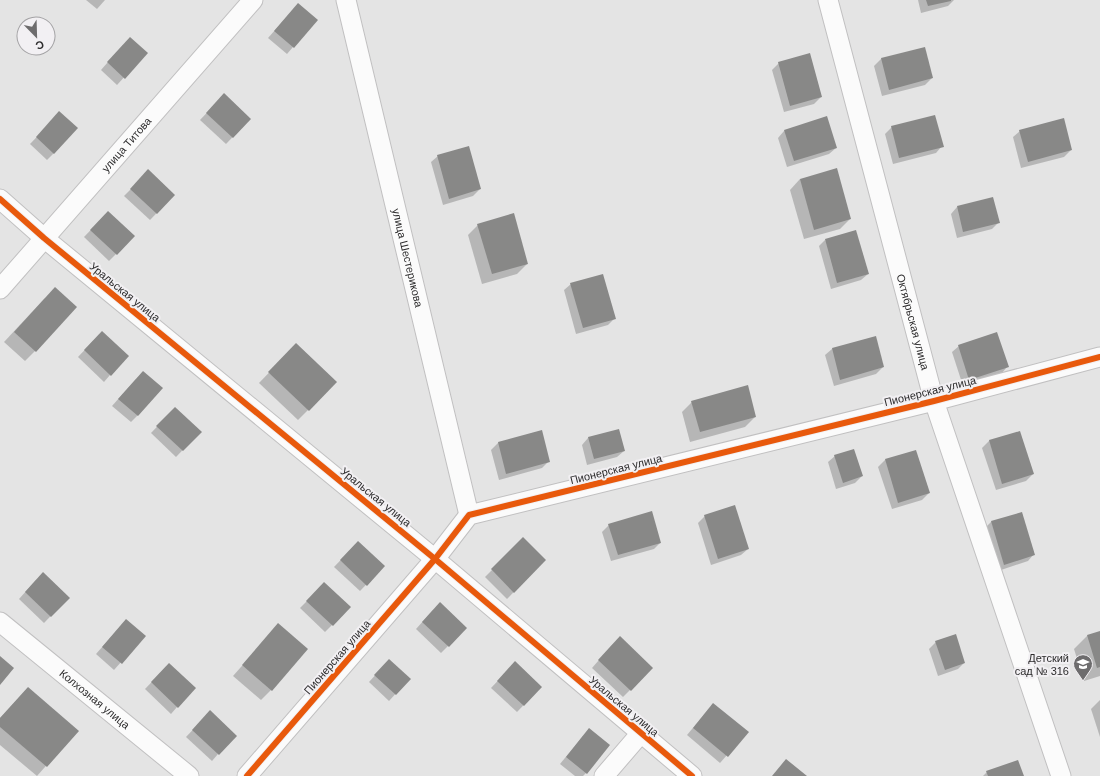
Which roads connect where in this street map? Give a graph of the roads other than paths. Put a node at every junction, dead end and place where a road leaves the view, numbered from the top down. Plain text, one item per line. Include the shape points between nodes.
1 (253, 0) edge
2 (346, 0) edge
3 (828, 0) edge
4 (0, 199) edge
5 (44, 238) junction
6 (0, 289) edge
7 (1100, 357) edge
8 (934, 401) junction
9 (469, 515) junction
10 (435, 559) junction
11 (0, 622) edge
12 (641, 732) junction
13 (189, 776) edge
14 (247, 776) edge
15 (604, 776) edge
16 (692, 776) edge
17 (1061, 776) edge

1 - 5 street, улица Титова
2 - 9 street, улица Шестерикова
3 - 8 street, Октябрьская улица
4 - 5 street, Уральская улица
5 - 6 street, улица Титова
5 - 10 street, Уральская улица
7 - 8 street, Пионерская улица
8 - 9 street, Пионерская улица
8 - 17 street, Октябрьская улица
9 - 10 street, Пионерская улица
10 - 12 street, Уральская улица
10 - 14 street, Пионерская улица
11 - 13 street, Колхозная улица
12 - 15 street
12 - 16 street, Уральская улица

